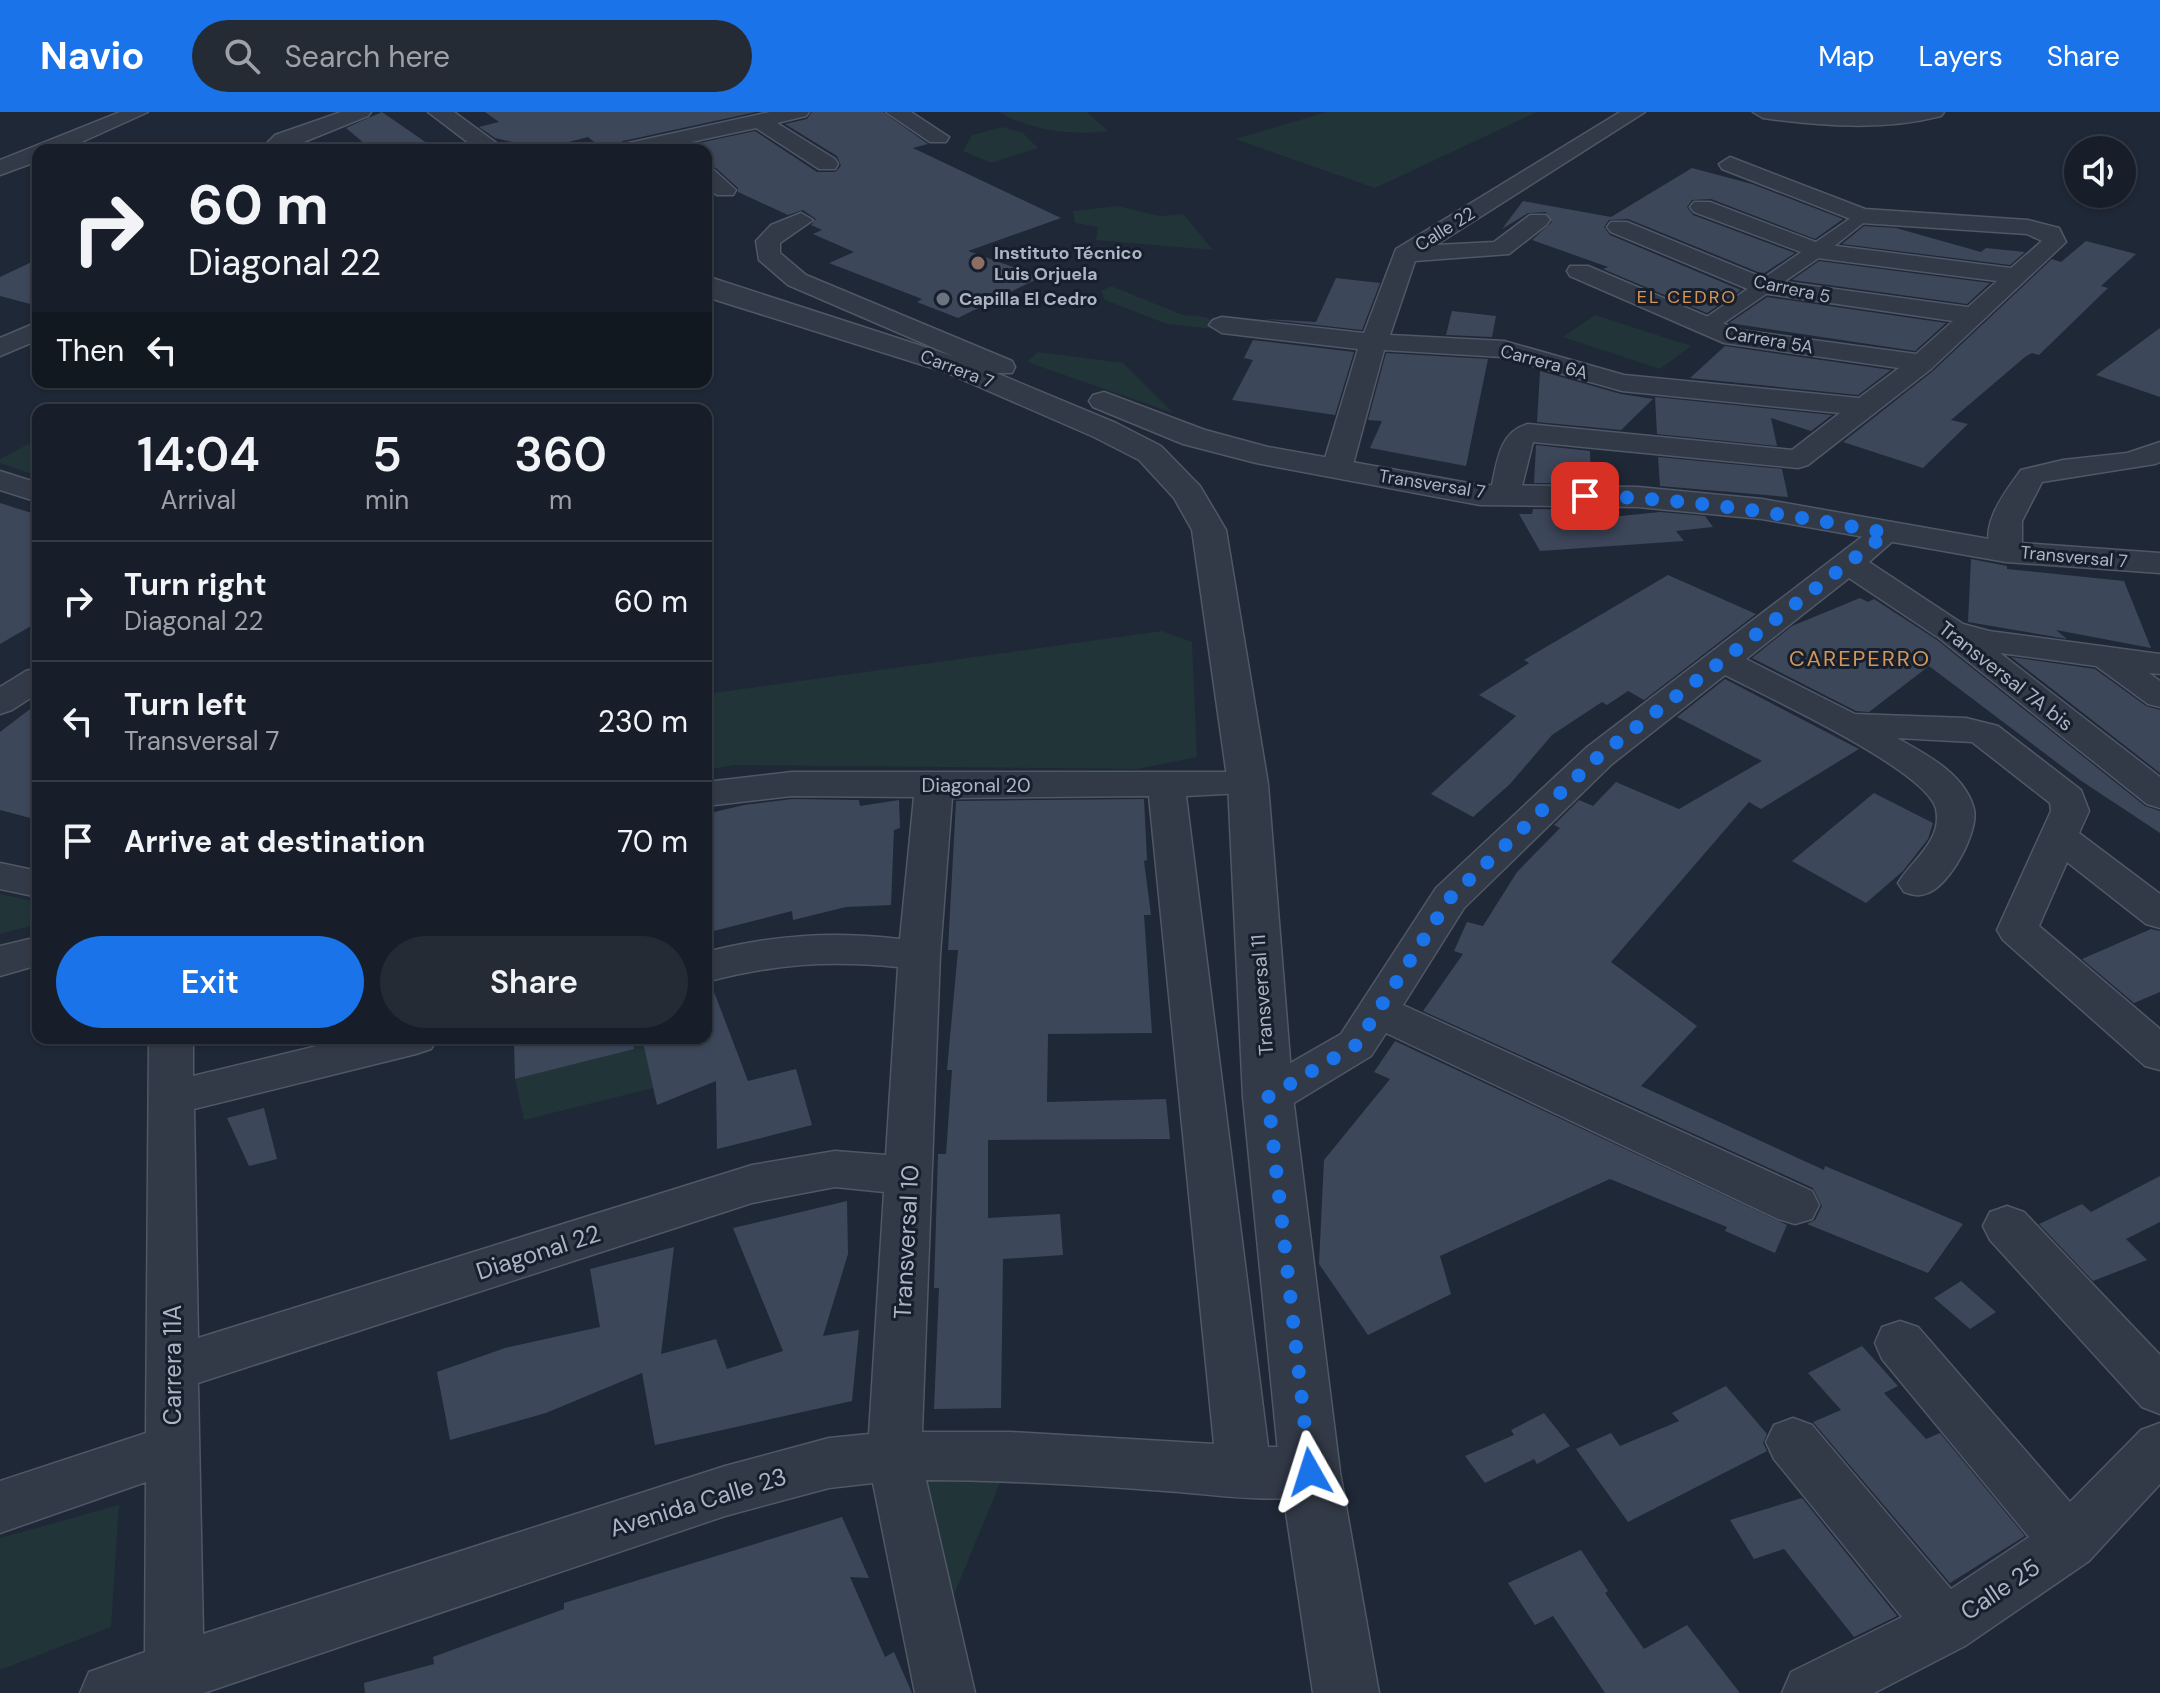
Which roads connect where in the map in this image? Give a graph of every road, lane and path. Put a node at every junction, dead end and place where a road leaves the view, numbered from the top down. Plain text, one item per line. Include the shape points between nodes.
1 (138, 112) edge
2 (361, 112) edge
3 (799, 112) edge
4 (896, 112) edge
5 (1635, 112) edge
6 (1763, 112) edge
7 (1934, 112) edge
8 (453, 115) edge
9 (652, 121) dead end
10 (760, 121) junction
11 (938, 137) dead end
12 (0, 143) edge
13 (671, 143) edge
14 (60, 144) edge
15 (278, 144) edge
16 (487, 144) edge
17 (32, 151) edge
18 (32, 155) edge
19 (827, 164) dead end
20 (1730, 164) dead end
21 (0, 168) edge
22 (712, 180) edge
23 (725, 190) dead end
24 (1702, 207) dead end
25 (1861, 216) junction
26 (801, 220) dead end
27 (1538, 220) dead end
28 (1619, 227) dead end
29 (1817, 251) junction
30 (1405, 254) junction
31 (1579, 271) dead end
32 (2017, 276) junction
33 (712, 287) edge
34 (1764, 287) junction
35 (1975, 316) junction
36 (1222, 325) dead end
37 (1705, 327) junction
38 (1376, 339) junction
39 (1922, 363) junction
40 (955, 366) junction
41 (1002, 367) junction
42 (1865, 407) junction
43 (2160, 451) edge
44 (1337, 468) junction
45 (0, 480) edge
46 (32, 491) edge
47 (1188, 493) joint
48 (1505, 494) junction
49 (1887, 533) junction
50 (2006, 552) junction
51 (1848, 563) junction
52 (2160, 563) edge
53 (1951, 631) junction
54 (2103, 655) junction
55 (1723, 660) junction
56 (0, 663) edge
57 (2160, 664) edge
58 (32, 676) edge
59 (32, 682) edge
60 (2160, 697) edge
61 (0, 703) edge
62 (1848, 725) junction
63 (1166, 784) junction
64 (1248, 784) junction
65 (934, 786) junction
66 (712, 793) edge
67 (2160, 796) edge
68 (2058, 836) junction
69 (0, 876) edge
70 (32, 883) edge
71 (1918, 883) dead end
72 (2160, 914) edge
73 (32, 953) edge
74 (919, 955) junction
75 (0, 961) edge
76 (712, 965) edge
77 (1377, 1011) junction
78 (171, 1044) edge
79 (392, 1044) edge
80 (2158, 1071) edge
81 (1268, 1097) junction
82 (171, 1098) junction
83 (910, 1176) junction
84 (1795, 1205) dead end
85 (2007, 1226) dead end
86 (1900, 1343) dead end
87 (172, 1369) junction
88 (2160, 1391) edge
89 (1793, 1442) dead end
90 (2160, 1447) edge
91 (173, 1448) junction
92 (894, 1456) junction
93 (1244, 1471) junction
94 (1310, 1472) junction
95 (0, 1507) edge
96 (2069, 1542) junction
97 (1945, 1626) junction
98 (174, 1683) edge
99 (110, 1693) edge
100 (945, 1693) edge
101 (1346, 1693) edge
102 (1812, 1693) edge

1 - 14 street
2 - 15 street
3 - 10 street
4 - 11 street
5 - 30 street, Calle 22
6 - 7 street via 1861,121
8 - 16 street
9 - 13 street
10 - 13 street
10 - 19 street
12 - 17 street
18 - 21 street
20 - 25 street
22 - 23 street
24 - 29 street
25 - 29 street
25 - 32 street via 2051,233 2054,242
26 - 41 street via 768,241 768,255 797,280
27 - 30 street via 1500,249
28 - 34 street, Carrera 5
29 - 32 street
29 - 34 street
30 - 38 street, Calle 22
31 - 37 street, Carrera 5A
32 - 35 street
33 - 40 street, Carrera 7
34 - 35 street, Carrera 5
34 - 37 street
35 - 39 street
36 - 38 street, Carrera 6A
37 - 39 street, Carrera 5A via 1733,337
38 - 42 street, Carrera 6A via 1504,349 1622,383
38 - 44 street, Calle 22
39 - 42 street
40 - 41 street, Transversal 7
40 - 47 street, Carrera 7 via 1150,453
41 - 44 street, Transversal 7 via 1058,383 1194,437
42 - 48 street via 1798,459 1528,433 1518,439
43 - 50 street via 2128,462 2058,467 2031,476 2001,536
44 - 48 street, Transversal 7 via 1480,495
45 - 46 street
47 - 64 street, Transversal 11 via 1209,530
48 - 49 street, Transversal 7 via 1638,497 1762,509
49 - 50 street, Transversal 7
49 - 51 street
50 - 52 street, Transversal 7
51 - 53 street, Transversal 7A bis
51 - 55 street
53 - 54 street via 1986,641
53 - 67 street, Transversal 7A bis
54 - 57 street
54 - 60 street
55 - 62 street
55 - 77 street via 1599,756 1450,898
56 - 58 street
59 - 61 street
62 - 68 street via 1985,734 2068,798 2070,811
62 - 71 street via 1926,768 1951,793 1957,826 1941,860
63 - 64 street, Diagonal 20
63 - 65 street, Diagonal 20
63 - 93 street
64 - 81 street, Transversal 11
65 - 66 street, Diagonal 20 via 745,785
65 - 74 street, Transversal 10
68 - 72 street
68 - 80 street via 2017,930
69 - 70 street
73 - 75 street
74 - 76 street via 843,947 765,952
74 - 83 street, Transversal 10
77 - 81 street via 1356,1045
77 - 84 street
78 - 82 street, Carrera 11A
79 - 82 street
81 - 94 street, Transversal 11
82 - 87 street, Carrera 11A
83 - 87 street, Diagonal 22 via 835,1169 752,1184
83 - 92 street, Transversal 10
85 - 88 street
86 - 96 street
87 - 91 street, Carrera 11A
89 - 97 street
90 - 96 street, Calle 25
91 - 95 street
91 - 98 street, Carrera 11A
92 - 93 street, Avenida Calle 23 via 1011,1456
92 - 98 street, Avenida Calle 23 via 829,1463 725,1491
92 - 100 street, Transversal 10
93 - 94 street, Avenida Calle 23
94 - 101 street, Transversal 11
96 - 97 street, Calle 25
97 - 102 street, Calle 25
98 - 99 street, Avenida Calle 23

